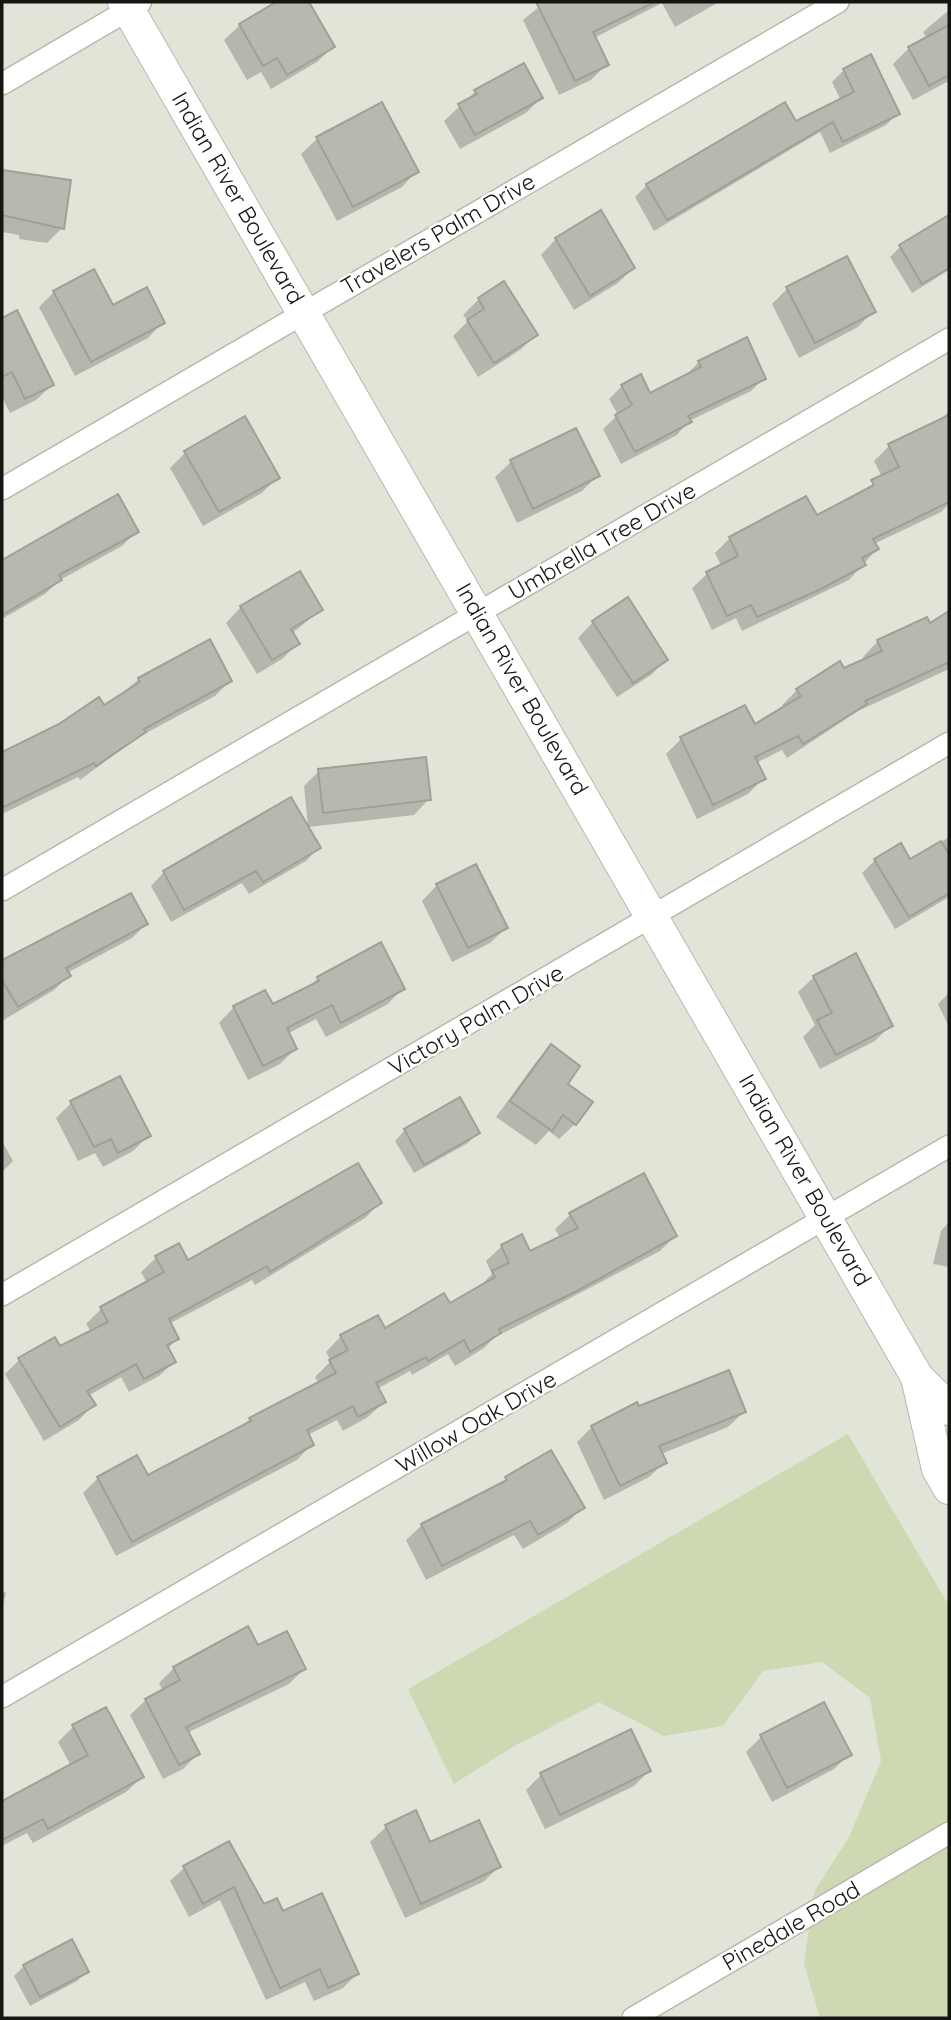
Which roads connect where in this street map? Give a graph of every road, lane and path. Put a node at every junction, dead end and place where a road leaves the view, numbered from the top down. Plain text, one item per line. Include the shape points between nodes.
1 (838, 2) edge
2 (132, 4) edge
3 (2, 84) edge
4 (304, 312) junction
5 (949, 339) edge
6 (2, 489) edge
7 (479, 613) junction
8 (949, 743) edge
9 (2, 890) edge
10 (653, 915) junction
11 (949, 1146) edge
12 (826, 1217) junction
13 (2, 1295) edge
14 (917, 1377) junction
15 (949, 1409) edge
16 (949, 1488) edge
17 (2, 1697) edge
18 (949, 1833) edge
19 (633, 2018) edge

1 - 4 street, Travelers Palm Drive
2 - 3 street
2 - 4 main road, Indian River Boulevard
4 - 6 street, Travelers Palm Drive
4 - 7 main road, Indian River Boulevard
5 - 7 street, Umbrella Tree Drive
7 - 9 street, Umbrella Tree Drive
7 - 10 main road, Indian River Boulevard
8 - 10 street, Victory Palm Drive
10 - 12 main road, Indian River Boulevard
10 - 13 street, Victory Palm Drive
11 - 12 street, Willow Oak Drive
12 - 14 main road, Indian River Boulevard
12 - 17 street, Willow Oak Drive
14 - 15 main road, Indian River Boulevard
14 - 16 main road, Indian River Boulevard via 938,1468
18 - 19 street, Pinedale Road

